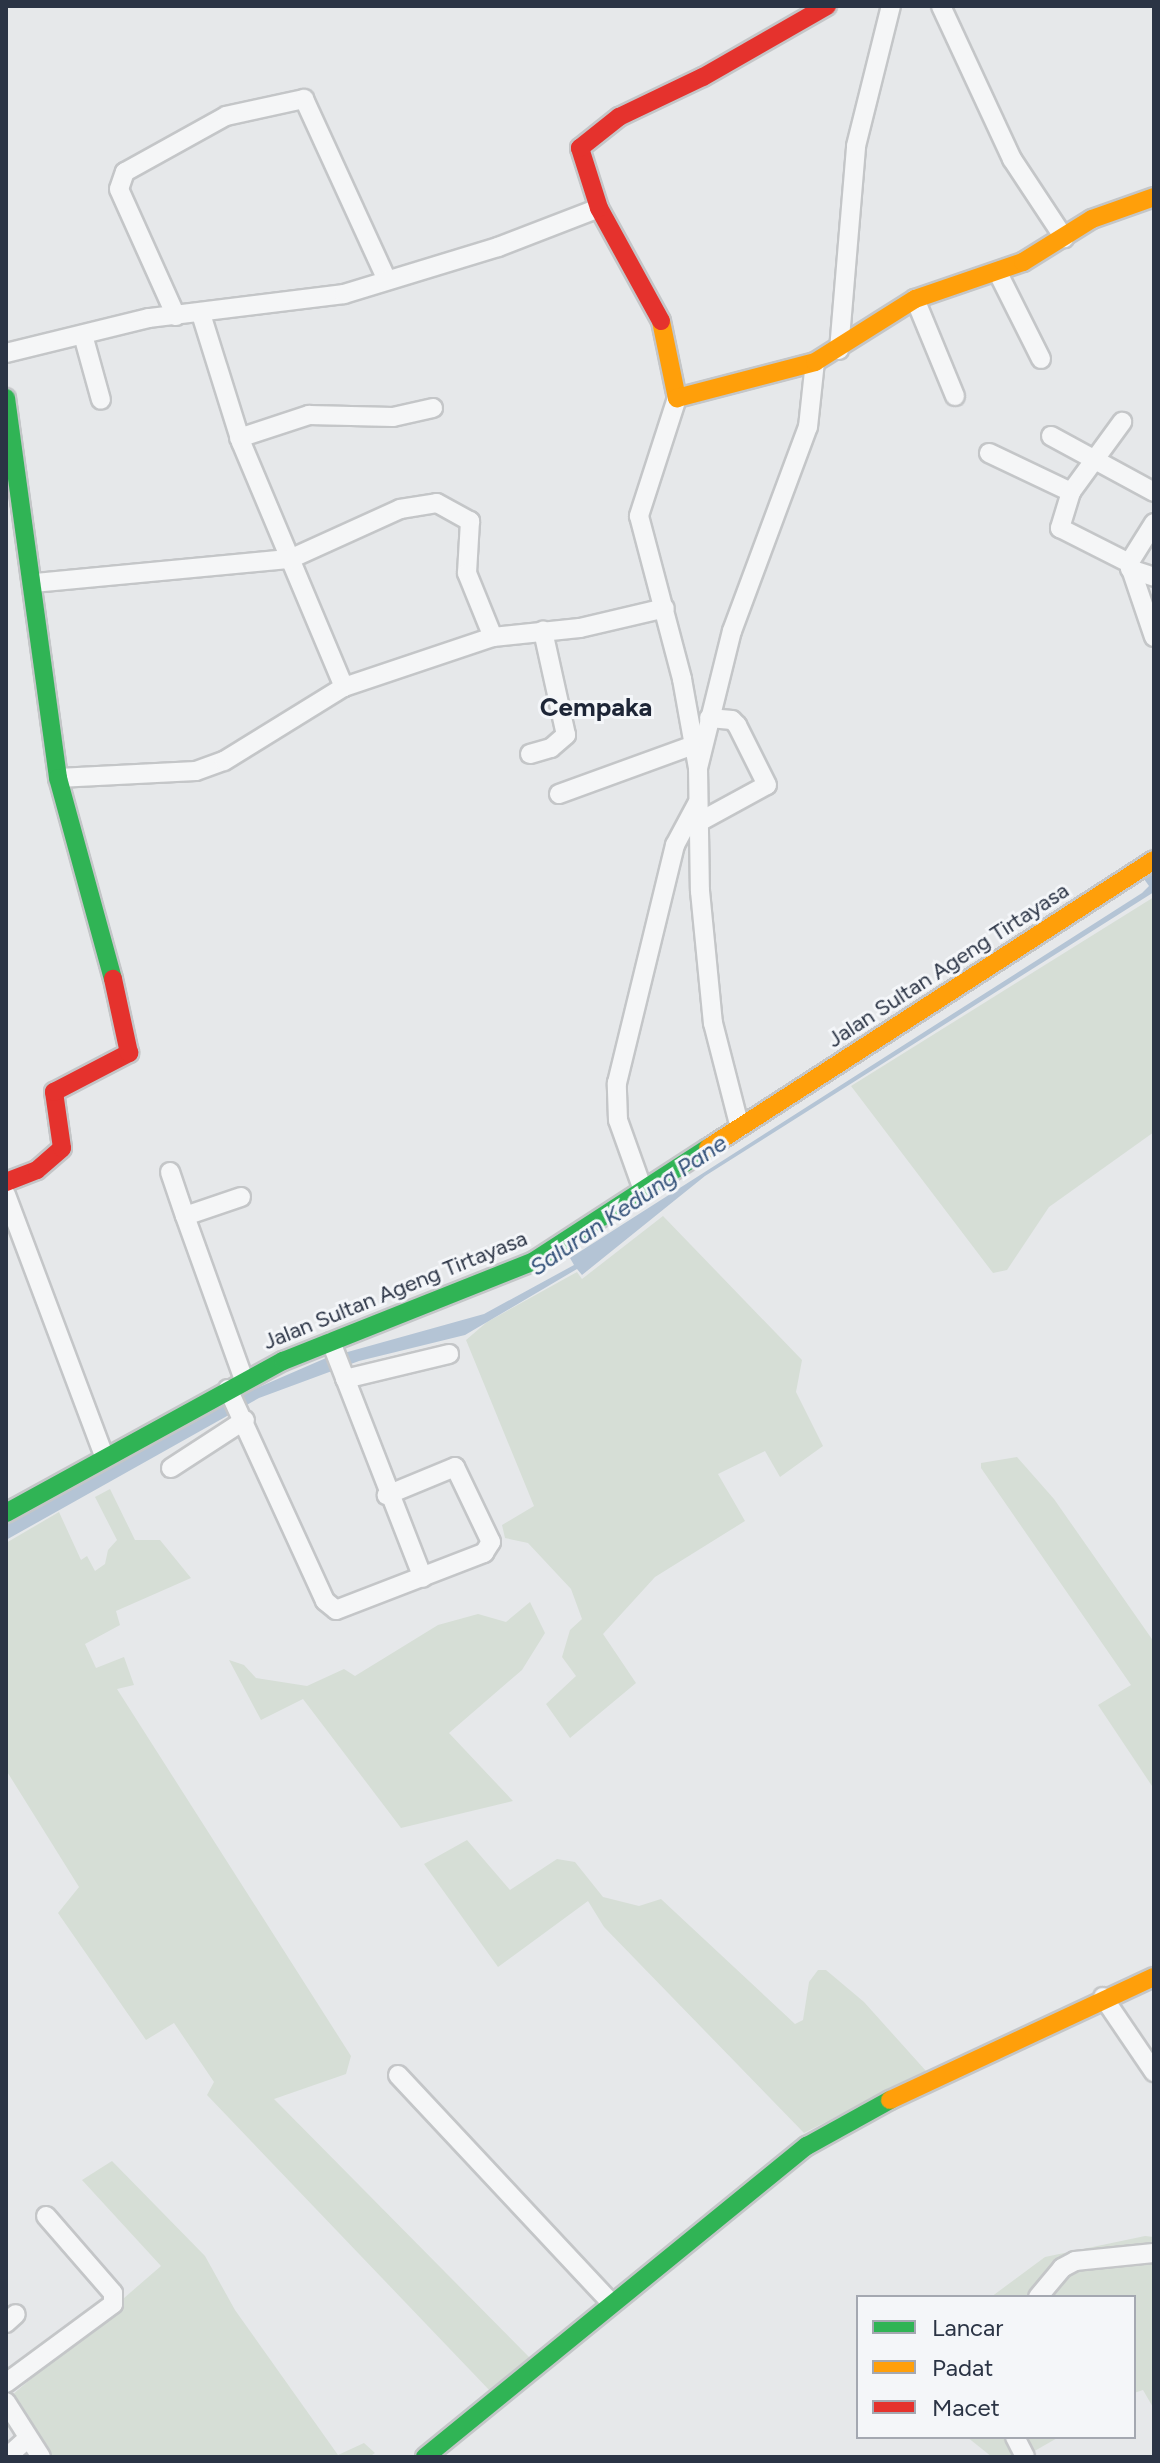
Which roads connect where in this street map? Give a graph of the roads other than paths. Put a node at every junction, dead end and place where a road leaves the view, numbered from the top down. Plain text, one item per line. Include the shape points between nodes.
1 (827, 6) edge
2 (891, 6) edge
3 (941, 6) edge
4 (1154, 197) edge
5 (599, 208) junction
6 (1064, 238) junction
7 (998, 273) junction
8 (387, 280) junction
9 (915, 299) junction
10 (201, 314) junction
11 (176, 316) junction
12 (83, 335) junction
13 (6, 353) edge
14 (827, 357) junction
15 (1041, 359) dead end
16 (955, 396) dead end
17 (6, 398) edge
18 (677, 398) junction
19 (101, 400) dead end
20 (433, 408) dead end
21 (1122, 422) dead end
22 (1051, 436) dead end
23 (239, 438) junction
24 (989, 453) dead end
25 (1096, 461) junction
26 (1071, 492) junction
27 (1154, 492) edge
28 (1154, 523) edge
29 (290, 559) junction
30 (1129, 566) junction
31 (1154, 577) edge
32 (34, 583) junction
33 (665, 608) junction
34 (543, 631) junction
35 (493, 637) junction
36 (1154, 637) edge
37 (344, 687) junction
38 (709, 718) junction
39 (691, 746) junction
40 (530, 754) dead end
41 (698, 768) junction
42 (58, 778) junction
43 (559, 794) dead end
44 (699, 801) junction
45 (699, 822) junction
46 (1154, 860) edge
47 (740, 1128) junction
48 (170, 1172) dead end
49 (6, 1182) edge
50 (643, 1190) junction
51 (6, 1195) edge
52 (241, 1197) dead end
53 (185, 1216) junction
54 (333, 1346) junction
55 (449, 1354) dead end
56 (344, 1375) junction
57 (234, 1387) junction
58 (242, 1416) junction
59 (104, 1456) junction
60 (171, 1468) dead end
61 (387, 1495) junction
62 (6, 1513) edge
63 (423, 1578) junction
64 (1154, 1977) edge
65 (1103, 1997) junction
66 (1154, 2072) edge
67 (398, 2075) dead end
68 (46, 2216) dead end
69 (1154, 2253) edge
70 (1040, 2295) edge
71 (611, 2303) junction
72 (6, 2383) edge
73 (6, 2402) edge
74 (28, 2438) junction
75 (1016, 2439) edge
76 (7, 2457) edge
77 (41, 2457) edge
78 (425, 2457) edge
79 (1025, 2457) edge

1 - 5 street via 703,77 619,117 582,145 584,172
2 - 14 street via 856,146
3 - 6 street via 1012,159
4 - 6 street via 1092,219
5 - 8 street via 498,247
5 - 18 street via 655,303 670,345
6 - 7 street
7 - 9 street
7 - 15 street
8 - 10 street via 344,294
8 - 11 street via 304,99 226,116 125,172 119,189
9 - 14 street
9 - 16 street
10 - 11 street
10 - 23 street
11 - 12 street
12 - 13 street
12 - 19 street
14 - 18 street
14 - 38 street via 808,427 732,631
17 - 32 street
18 - 33 street via 639,504 646,550
20 - 23 street via 393,417 309,415
21 - 25 street
22 - 25 street
23 - 29 street
24 - 26 street
25 - 26 street
25 - 27 street
26 - 30 street via 1060,528
28 - 30 street
29 - 32 street
29 - 35 street via 423,502 448,506 470,521 466,569
29 - 37 street
30 - 31 street
30 - 36 street
32 - 42 street
33 - 34 street
33 - 39 street
34 - 35 street
34 - 40 street via 566,735 551,748
35 - 37 street
37 - 42 street via 224,761 196,771
38 - 41 street
38 - 45 street via 737,725 767,785
39 - 41 street
39 - 43 street
41 - 44 street
42 - 49 street via 131,1044 129,1053 54,1092 62,1148 37,1170
44 - 45 street
44 - 50 street via 675,845 617,1083 618,1120
45 - 47 street via 713,1023
46 - 47 street, Jalan Sultan Ageng Tirtayasa
47 - 50 street, Jalan Sultan Ageng Tirtayasa
48 - 53 street
50 - 54 street, Jalan Sultan Ageng Tirtayasa via 534,1261
51 - 59 street
52 - 53 street
53 - 57 street
54 - 56 street
54 - 57 street, Jalan Sultan Ageng Tirtayasa
55 - 56 street
56 - 61 street
57 - 58 street
57 - 59 street, Jalan Sultan Ageng Tirtayasa
58 - 60 street
58 - 63 street via 330,1607 343,1610
59 - 62 street, Jalan Sultan Ageng Tirtayasa
61 - 63 street
61 - 63 street via 455,1467 492,1534 484,1553
64 - 65 street
65 - 66 street
65 - 71 street via 819,2138
67 - 71 street
68 - 72 street via 113,2293 113,2304
69 - 70 street via 1075,2261
71 - 78 street
73 - 74 street
74 - 76 street
74 - 77 street
75 - 79 street

